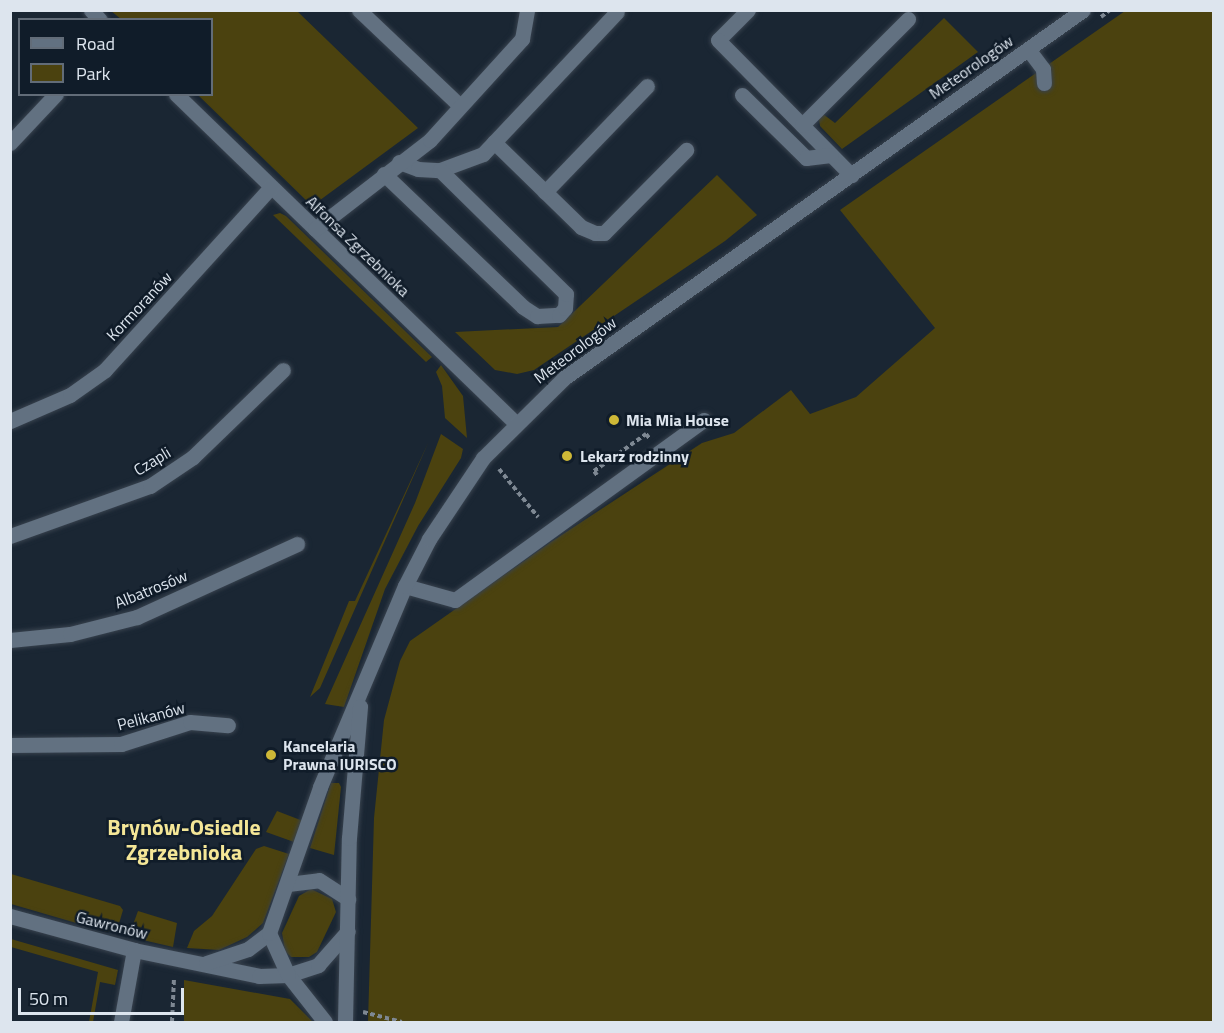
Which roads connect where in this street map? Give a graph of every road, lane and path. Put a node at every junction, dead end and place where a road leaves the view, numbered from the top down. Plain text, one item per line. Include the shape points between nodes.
1 (359, 10) edge
2 (526, 10) edge
3 (748, 10) edge
4 (1083, 10) edge
5 (617, 12) dead end
6 (908, 19) dead end
7 (1028, 49) junction
8 (1044, 83) dead end
9 (646, 86) dead end
10 (742, 94) dead end
11 (54, 96) edge
12 (178, 96) edge
13 (460, 106) junction
14 (802, 125) junction
15 (494, 142) junction
16 (10, 143) edge
17 (686, 150) dead end
18 (831, 154) junction
19 (399, 162) junction
20 (440, 170) junction
21 (384, 174) junction
22 (851, 175) junction
23 (271, 187) junction
24 (545, 192) junction
25 (315, 229) junction
26 (282, 370) dead end
27 (704, 420) dead end
28 (10, 421) edge
29 (516, 423) junction
30 (646, 434) dead end
31 (627, 438) dead end
32 (632, 444) junction
33 (620, 464) dead end
34 (501, 471) dead end
35 (549, 532) junction
36 (10, 536) edge
37 (297, 544) dead end
38 (405, 586) junction
39 (10, 640) edge
40 (362, 694) junction
41 (228, 725) dead end
42 (10, 745) edge
43 (288, 884) junction
44 (348, 899) junction
45 (10, 916) edge
46 (348, 931) junction
47 (269, 933) junction
48 (134, 951) junction
49 (206, 963) junction
50 (288, 975) junction
51 (174, 978) dead end
52 (364, 1012) dead end
53 (121, 1023) edge
54 (172, 1023) edge
55 (325, 1023) edge
56 (345, 1023) edge
57 (402, 1023) edge

1 - 13 street
2 - 13 street via 522,39
3 - 14 street via 718,40
4 - 7 street, Meteorologów
5 - 15 street
6 - 14 street
7 - 8 street via 1044,69
7 - 22 street, Meteorologów
9 - 24 street
10 - 18 street via 806,158
11 - 16 street
12 - 23 street, Alfonsa Zgrzebnioka
13 - 19 street via 430,140
14 - 18 street
15 - 20 street via 472,160
15 - 24 street
17 - 24 street via 604,233 581,227
18 - 22 street
19 - 20 street via 418,169
19 - 21 street
20 - 21 street via 566,294 566,308 559,315 537,316 523,307
21 - 25 street
22 - 29 street, Meteorologów via 564,378
23 - 25 street, Alfonsa Zgrzebnioka
23 - 28 street, Kormoranów via 105,370 70,395
25 - 29 street, Alfonsa Zgrzebnioka
26 - 36 street, Czapli via 193,457 150,486
27 - 35 street
29 - 38 street, Meteorologów via 483,458 455,498
30 - 32 path
31 - 32 path
32 - 33 path via 594,471 596,475 618,459
34 - 35 path
35 - 38 street via 455,600
37 - 39 street, Albatrosów via 137,617 70,634
38 - 40 street, Meteorologów
40 - 43 street, Meteorologów via 337,744
40 - 44 street via 350,806
41 - 42 street, Pelikanów via 190,722 121,744
43 - 44 street via 320,880
43 - 47 street
44 - 46 street
45 - 48 street, Gawronów
46 - 50 street via 318,965
46 - 56 street
47 - 49 street via 248,949
47 - 50 street
48 - 49 street, Gawronów
48 - 53 street
49 - 50 street, Gawronów via 244,974
50 - 55 street
51 - 54 path
52 - 57 path

